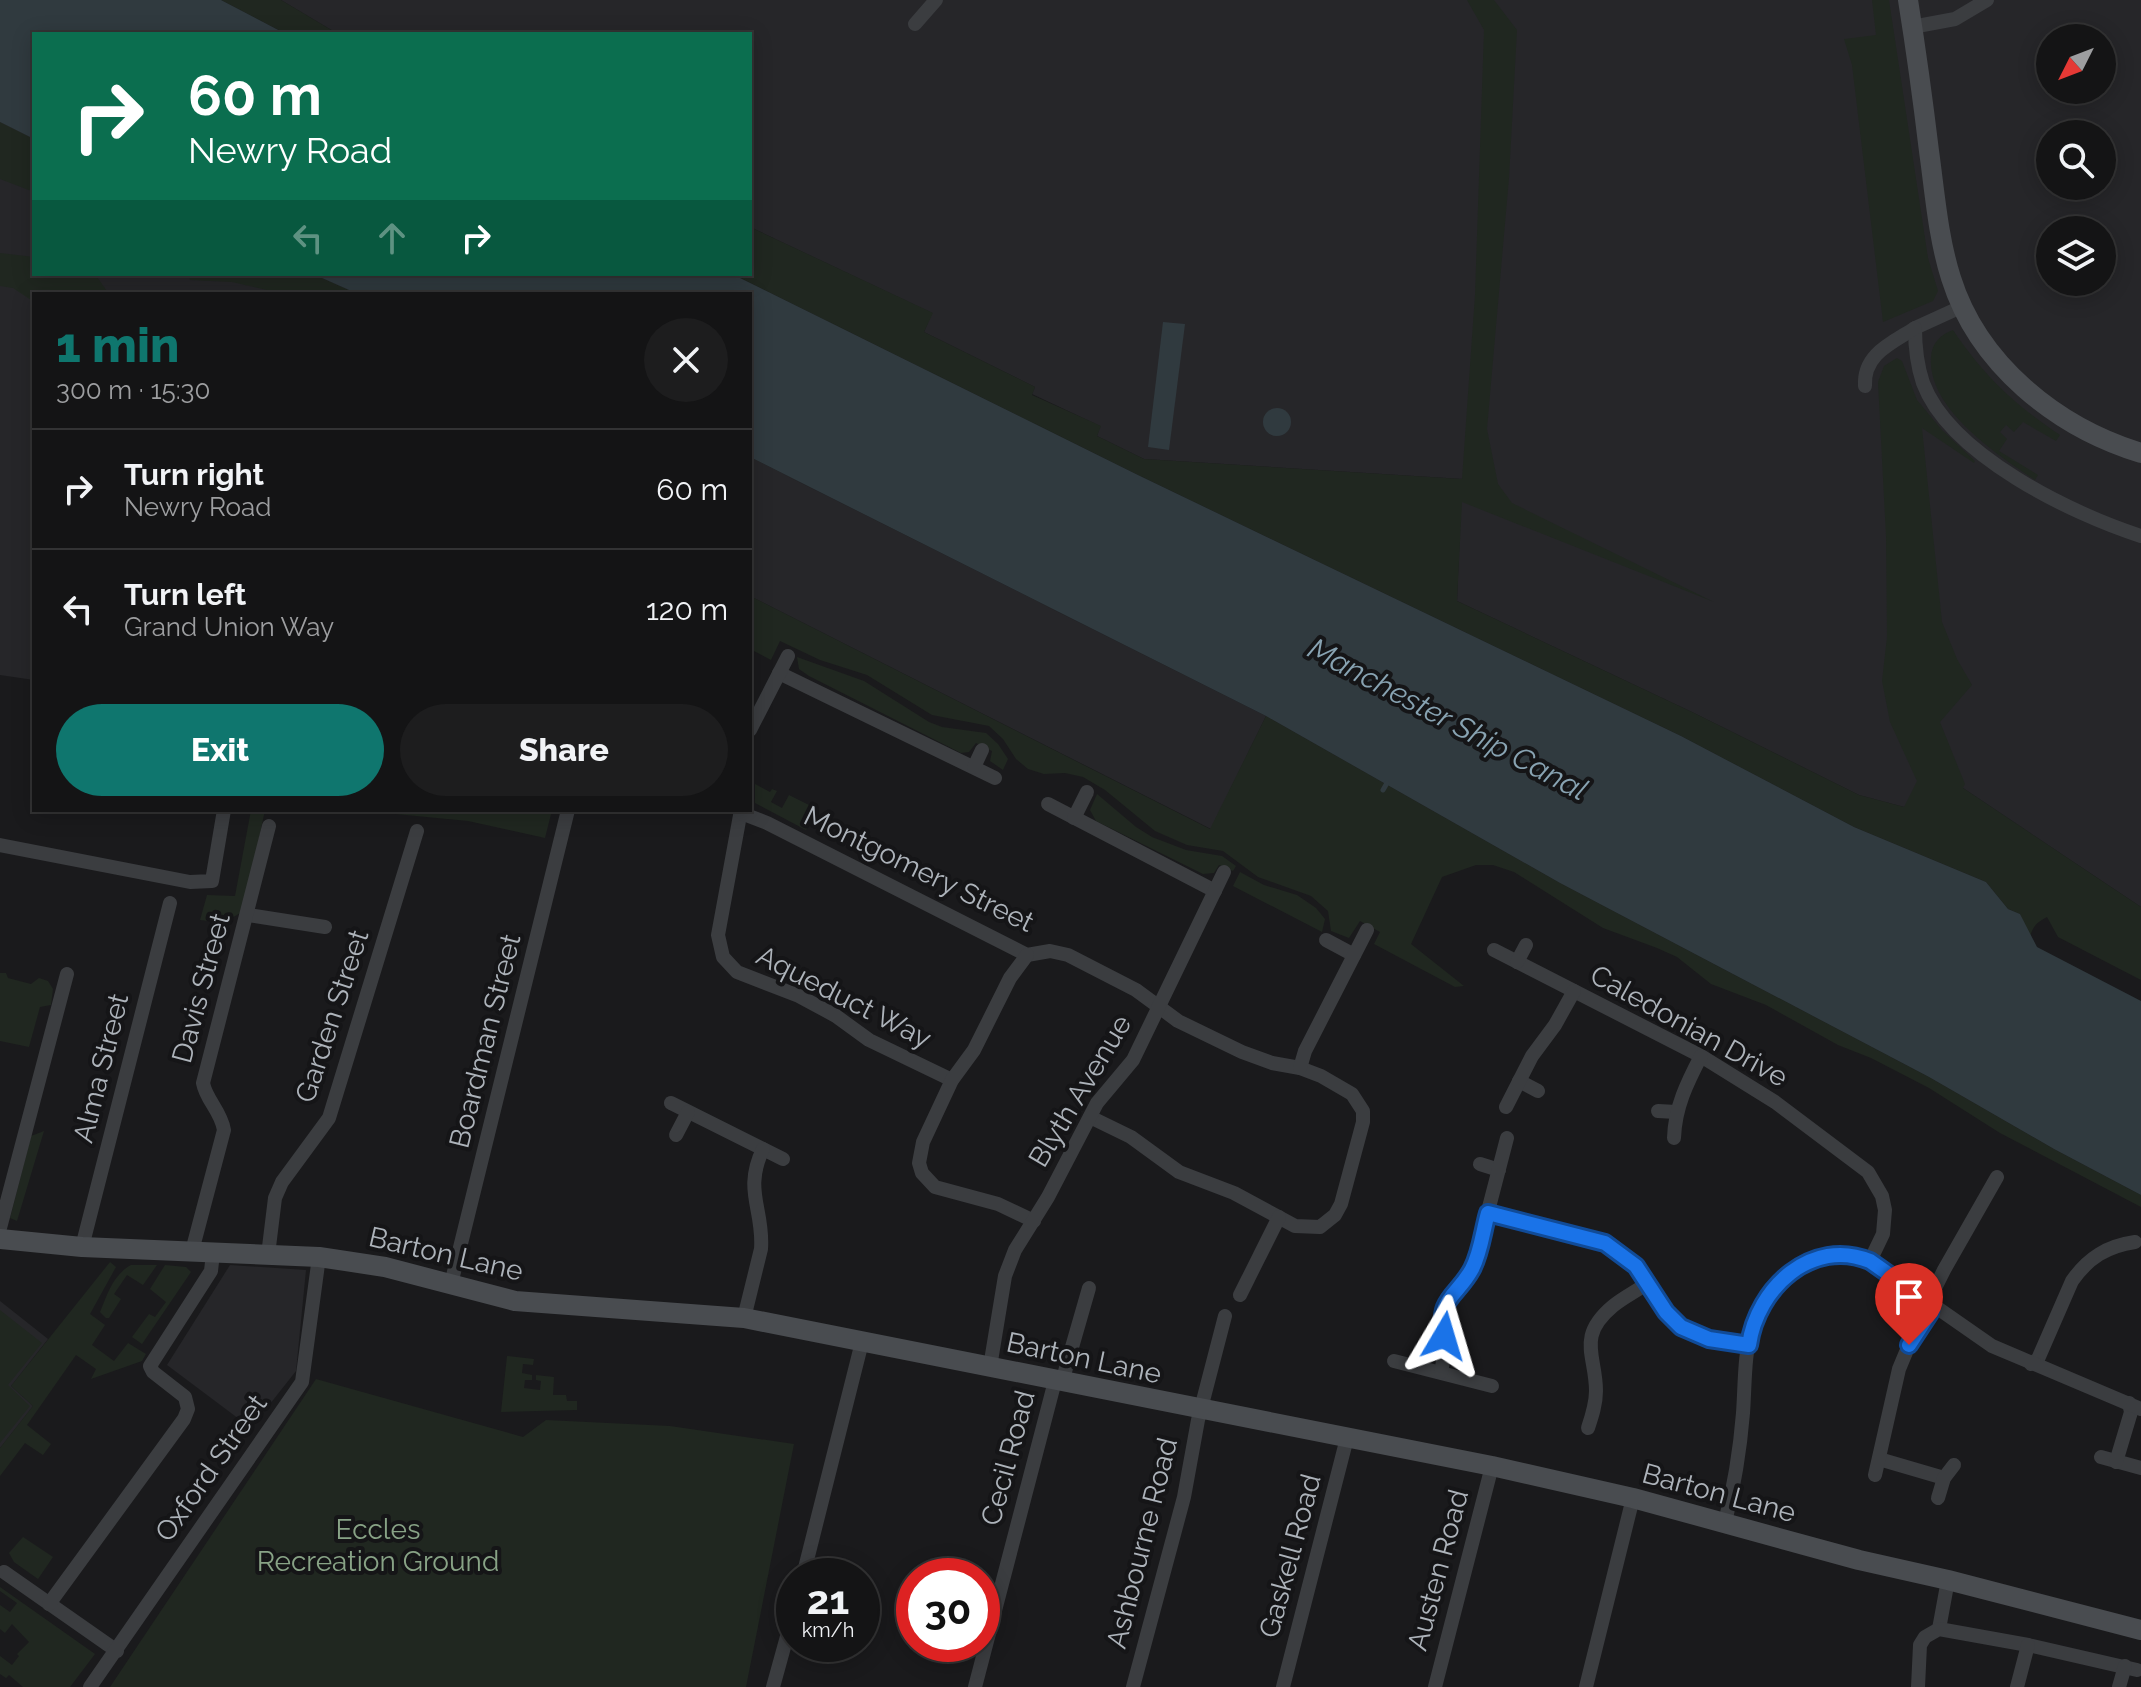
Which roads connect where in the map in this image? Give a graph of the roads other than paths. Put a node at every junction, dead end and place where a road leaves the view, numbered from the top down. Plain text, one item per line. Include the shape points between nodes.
1 (936, 0) edge
2 (1908, 0) edge
3 (1987, 0) edge
4 (915, 24) dead end
5 (1912, 27) junction
6 (1961, 307) junction
7 (1915, 328) junction
8 (1865, 386) dead end
9 (2141, 453) edge
10 (2141, 536) edge
11 (788, 656) dead end
12 (779, 673) junction
13 (752, 726) edge
14 (982, 750) dead end
15 (974, 767) junction
16 (995, 778) dead end
17 (1087, 792) dead end
18 (1048, 804) dead end
19 (224, 812) edge
20 (568, 812) edge
21 (741, 812) edge
22 (1074, 818) junction
23 (269, 826) dead end
24 (417, 831) dead end
25 (0, 845) edge
26 (1224, 872) dead end
27 (1215, 891) junction
28 (170, 903) dead end
29 (248, 915) junction
30 (325, 927) dead end
31 (1367, 930) dead end
32 (1326, 940) dead end
33 (1526, 945) dead end
34 (1494, 950) dead end
35 (1027, 955) junction
36 (1354, 955) junction
37 (1517, 962) junction
38 (67, 974) dead end
39 (1574, 991) junction
40 (1159, 1007) junction
41 (1701, 1056) junction
42 (1300, 1068) junction
43 (952, 1080) junction
44 (1519, 1081) junction
45 (1538, 1091) dead end
46 (671, 1103) dead end
47 (1506, 1107) dead end
48 (1658, 1111) dead end
49 (688, 1112) junction
50 (1676, 1112) junction
51 (1090, 1117) junction
52 (676, 1135) dead end
53 (1507, 1138) dead end
54 (1674, 1138) dead end
55 (763, 1149) junction
56 (783, 1159) dead end
57 (1480, 1164) dead end
58 (1499, 1170) junction
59 (1997, 1177) dead end
60 (1488, 1213) junction
61 (1279, 1217) junction
62 (1034, 1221) junction
63 (0, 1228) edge
64 (0, 1239) edge
65 (2135, 1242) dead end
66 (82, 1247) junction
67 (192, 1251) junction
68 (213, 1253) junction
69 (268, 1255) junction
70 (319, 1257) junction
71 (1870, 1261) junction
72 (1649, 1282) junction
73 (451, 1284) junction
74 (1089, 1288) dead end
75 (1240, 1295) dead end
76 (1931, 1304) junction
77 (1225, 1316) dead end
78 (744, 1318) junction
79 (862, 1342) junction
80 (1749, 1345) junction
81 (1394, 1361) dead end
82 (2031, 1364) junction
83 (990, 1367) junction
84 (1441, 1372) junction
85 (1058, 1381) junction
86 (1492, 1386) dead end
87 (1595, 1405) junction
88 (2135, 1406) edge
89 (1610, 1409) dead end
90 (1202, 1411) junction
91 (1588, 1428) dead end
92 (1347, 1438) junction
93 (2101, 1457) dead end
94 (1879, 1459) junction
95 (2116, 1462) junction
96 (1954, 1465) dead end
97 (1492, 1466) junction
98 (2141, 1468) edge
99 (1875, 1475) dead end
100 (1944, 1478) junction
101 (1633, 1498) junction
102 (1938, 1498) dead end
103 (1725, 1522) junction
104 (808, 1558) edge
105 (4, 1572) dead end
106 (1948, 1580) junction
107 (49, 1604) junction
108 (1939, 1629) junction
109 (2141, 1630) edge
110 (2028, 1645) junction
111 (117, 1651) junction
112 (780, 1662) edge
113 (90, 1687) edge
114 (773, 1687) edge
115 (975, 1687) edge
116 (1133, 1687) edge
117 (1283, 1687) edge
118 (1435, 1687) edge
119 (1586, 1687) edge
120 (1918, 1687) edge
121 (2017, 1687) edge
122 (2119, 1687) edge

1 - 4 street
2 - 5 main road
3 - 5 street via 1955,19
5 - 6 main road via 1939,229
6 - 7 street
6 - 9 main road via 1991,354 2032,394 2078,425
7 - 8 street via 1876,354 1864,373
7 - 10 street via 1923,383 1968,441 2060,503
11 - 12 street
12 - 13 street
12 - 15 street
14 - 15 street
15 - 16 street
17 - 22 street
18 - 22 street
19 - 25 street via 212,881 190,882
20 - 73 street, Boardman Street
21 - 35 street, Montgomery Street
21 - 43 street, Aqueduct Way via 718,935 718,947 729,966 825,1009 869,1040
22 - 27 street
23 - 29 street, Davis Street
24 - 69 street, Garden Street via 329,1118 275,1198
26 - 27 street, Blyth Avenue
27 - 40 street, Blyth Avenue
28 - 66 street, Alma Street
29 - 30 street
29 - 67 street, Davis Street via 203,1083 224,1130
31 - 36 street
32 - 36 street
33 - 37 street
34 - 37 street, Caledonian Drive
35 - 40 street, Montgomery Street via 1068,955
35 - 43 street
36 - 42 street
37 - 39 street, Caledonian Drive
38 - 63 street
39 - 41 street, Caledonian Drive
39 - 44 street
40 - 42 street, Montgomery Street via 1250,1056
40 - 51 street, Blyth Avenue via 1133,1060
41 - 50 street
41 - 71 street, Caledonian Drive via 1775,1102 1868,1172 1885,1210 1883,1234
42 - 61 street, Montgomery Street via 1352,1094 1363,1111 1363,1122 1335,1215 1312,1228
43 - 62 street via 923,1142 922,1173 944,1191 998,1204
44 - 45 street
44 - 47 street
46 - 49 street
48 - 50 street
49 - 52 street
49 - 55 street
50 - 54 street
51 - 61 street, Montgomery Street via 1131,1137 1179,1172
51 - 62 street, Blyth Avenue
53 - 58 street
55 - 56 street
55 - 78 street via 753,1180 761,1249
57 - 58 street
58 - 60 street
59 - 76 street via 1944,1270
60 - 72 street via 1605,1243
60 - 84 street via 1474,1265 1444,1304 1446,1353
61 - 75 street
62 - 83 street, Blyth Avenue via 1005,1276
64 - 66 main road, Barton Lane
65 - 82 street via 2098,1254 2079,1270
66 - 67 main road, Barton Lane
67 - 68 main road, Barton Lane
68 - 69 main road, Barton Lane
68 - 107 street via 211,1271 150,1366 185,1397 187,1414
69 - 70 main road, Barton Lane
70 - 73 main road, Barton Lane
70 - 111 street, Oxford Street via 302,1382
71 - 76 street
71 - 80 street via 1835,1254 1795,1269 1764,1301
72 - 80 street via 1666,1312 1686,1330
72 - 87 street via 1611,1308 1594,1330 1589,1350
73 - 78 main road, Barton Lane via 515,1301
74 - 85 street, Cecil Road
76 - 82 street via 1992,1346
76 - 94 street via 1899,1369
77 - 90 street, Ashbourne Road
78 - 79 main road, Barton Lane
79 - 83 main road, Barton Lane
79 - 104 street
80 - 103 street via 1742,1428
81 - 84 street
82 - 88 street
83 - 85 main road, Barton Lane
84 - 86 street
85 - 90 main road, Barton Lane
85 - 115 street, Cecil Road
87 - 89 street
87 - 91 street
88 - 95 street
90 - 92 main road, Barton Lane
90 - 116 street, Ashbourne Road
92 - 97 main road, Barton Lane
92 - 117 street, Gaskell Road
93 - 95 street
94 - 99 street
94 - 100 street
95 - 98 street
96 - 100 street
97 - 101 main road, Barton Lane
97 - 118 street, Austen Road
100 - 102 street
101 - 103 main road, Barton Lane
101 - 119 street
103 - 106 main road, Barton Lane
105 - 107 street
106 - 108 street
106 - 109 main road, Barton Lane
107 - 111 street
108 - 110 street
108 - 120 street via 1920,1645
110 - 121 street
110 - 122 street via 2131,1668
111 - 113 street, Oxford Street
112 - 114 street

